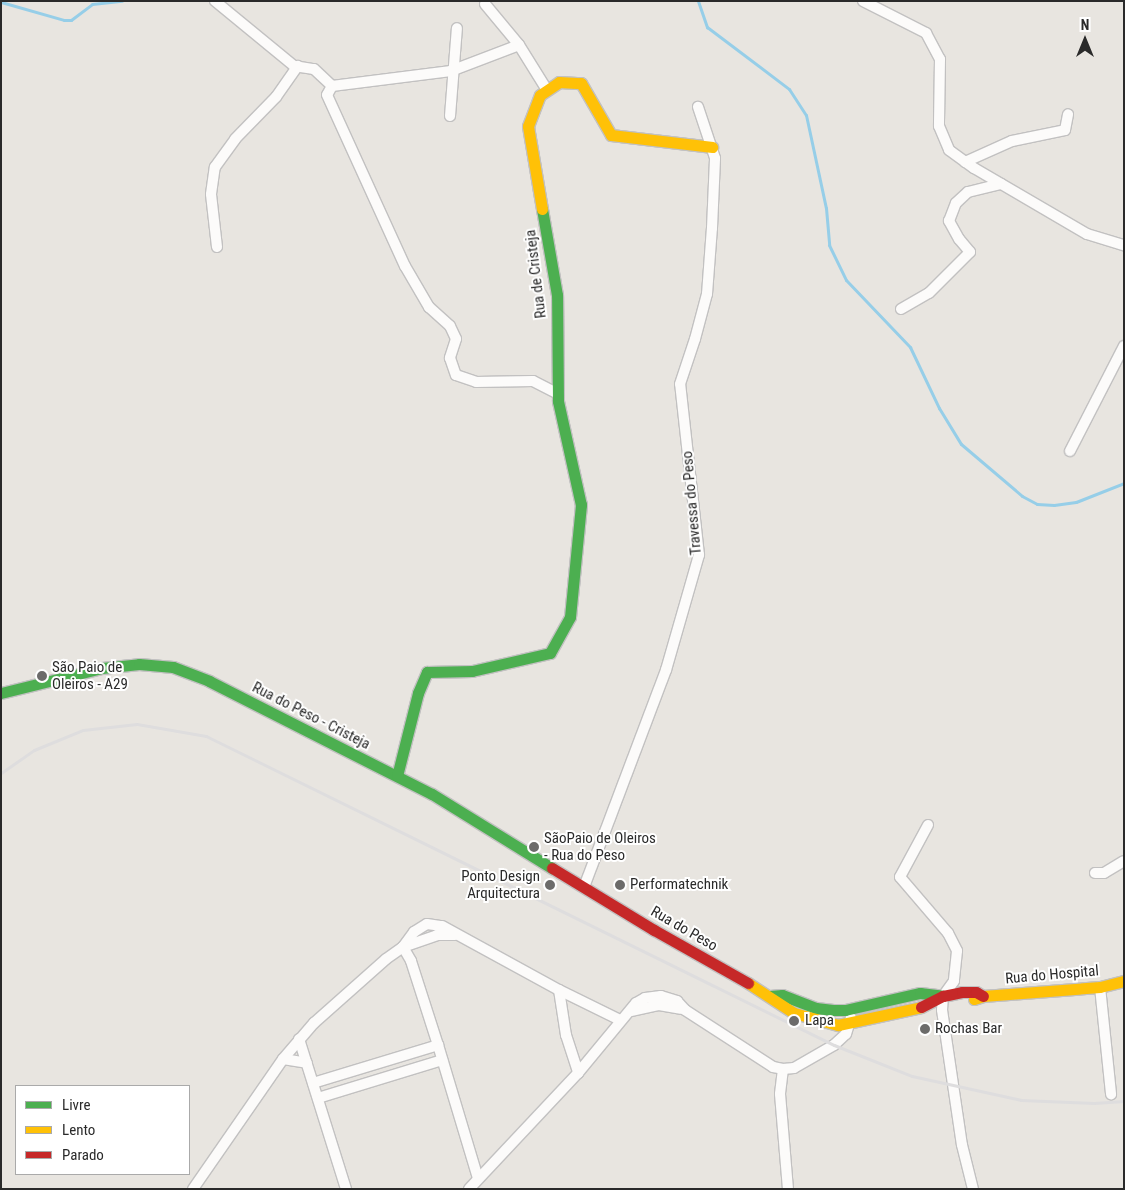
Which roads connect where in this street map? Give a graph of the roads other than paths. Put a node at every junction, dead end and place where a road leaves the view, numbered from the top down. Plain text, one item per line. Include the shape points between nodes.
1 (215, 1) edge
2 (863, 1) edge
3 (486, 4) dead end
4 (457, 28) dead end
5 (519, 45) junction
6 (298, 66) junction
7 (455, 69) junction
8 (332, 86) junction
9 (547, 90) junction
10 (698, 107) dead end
11 (1068, 114) dead end
12 (450, 116) dead end
13 (712, 147) junction
14 (965, 162) junction
15 (1001, 184) junction
16 (1124, 245) edge
17 (217, 246) dead end
18 (901, 309) dead end
19 (1124, 346) edge
20 (558, 394) junction
21 (1070, 451) dead end
22 (1, 693) edge
23 (396, 776) junction
24 (928, 825) dead end
25 (1124, 861) edge
26 (1095, 872) dead end
27 (584, 887) junction
28 (403, 947) junction
29 (1124, 981) edge
30 (1100, 987) junction
31 (559, 990) junction
32 (770, 996) junction
33 (943, 996) junction
34 (851, 1009) junction
35 (620, 1020) junction
36 (851, 1023) junction
37 (298, 1039) junction
38 (438, 1045) junction
39 (283, 1059) junction
40 (442, 1060) junction
41 (306, 1064) junction
42 (783, 1069) junction
43 (578, 1072) junction
44 (313, 1083) junction
45 (1111, 1094) dead end
46 (318, 1098) junction
47 (478, 1178) junction
48 (193, 1189) edge
49 (346, 1189) edge
50 (469, 1189) edge
51 (788, 1189) edge
52 (973, 1189) edge

1 - 6 street
2 - 14 street via 926,33 940,60 938,126 949,150
3 - 5 street
4 - 7 street
5 - 7 street
5 - 9 street
6 - 8 street via 314,69
6 - 17 street via 276,97 235,139 215,167 211,194
7 - 8 street
7 - 12 street
8 - 20 street via 327,95 405,266 429,307 450,326 456,339 450,358 456,375 476,382 533,381
9 - 13 main road via 559,82 582,83 611,136
9 - 20 main road, Rua de Cristeja via 540,95 528,126 557,295
10 - 13 street, Travessa do Peso
11 - 14 street via 1065,130 1012,141
13 - 27 street, Travessa do Peso via 715,158 707,294 680,384 699,555 666,670
14 - 15 street
15 - 16 street via 1087,234
15 - 18 street via 968,192 956,204 949,221 970,252 929,293
19 - 21 street
20 - 23 main road, Rua de Cristeja via 582,505 570,618 550,653 472,671 427,672 418,693
22 - 23 main road, Rua do Peso - Cristeja via 102,668 139,664 172,667 209,681
23 - 27 main road, Rua do Peso - Cristeja via 432,794
24 - 33 street via 900,877 948,933 957,952 954,981
25 - 26 street via 1104,873
27 - 32 main road, Rua do Peso
28 - 31 street via 437,935 455,935
28 - 37 street
28 - 38 street via 411,961
29 - 30 main road, Rua do Hospital
30 - 33 main road, Rua do Hospital via 982,996 969,992
30 - 45 street
31 - 35 street
31 - 43 street via 566,1035
32 - 34 main road, Rua do Peso via 782,995 816,1008
32 - 36 main road, Rua do Peso via 782,1007 814,1020 838,1025
33 - 34 main road, Rua do Peso via 920,993
33 - 36 main road, Rua do Peso via 922,1006
33 - 52 street via 942,1010 962,1145
34 - 36 street
35 - 42 street via 631,1010 659,1005 685,1010 773,1067
35 - 43 street
36 - 42 street via 846,1034 834,1045 794,1068
37 - 39 street
37 - 41 street
38 - 40 street
38 - 44 street
39 - 41 street
39 - 48 street
40 - 46 street
40 - 47 street
41 - 44 street
42 - 51 street via 780,1094
43 - 47 street
44 - 46 street
46 - 49 street
47 - 50 street

